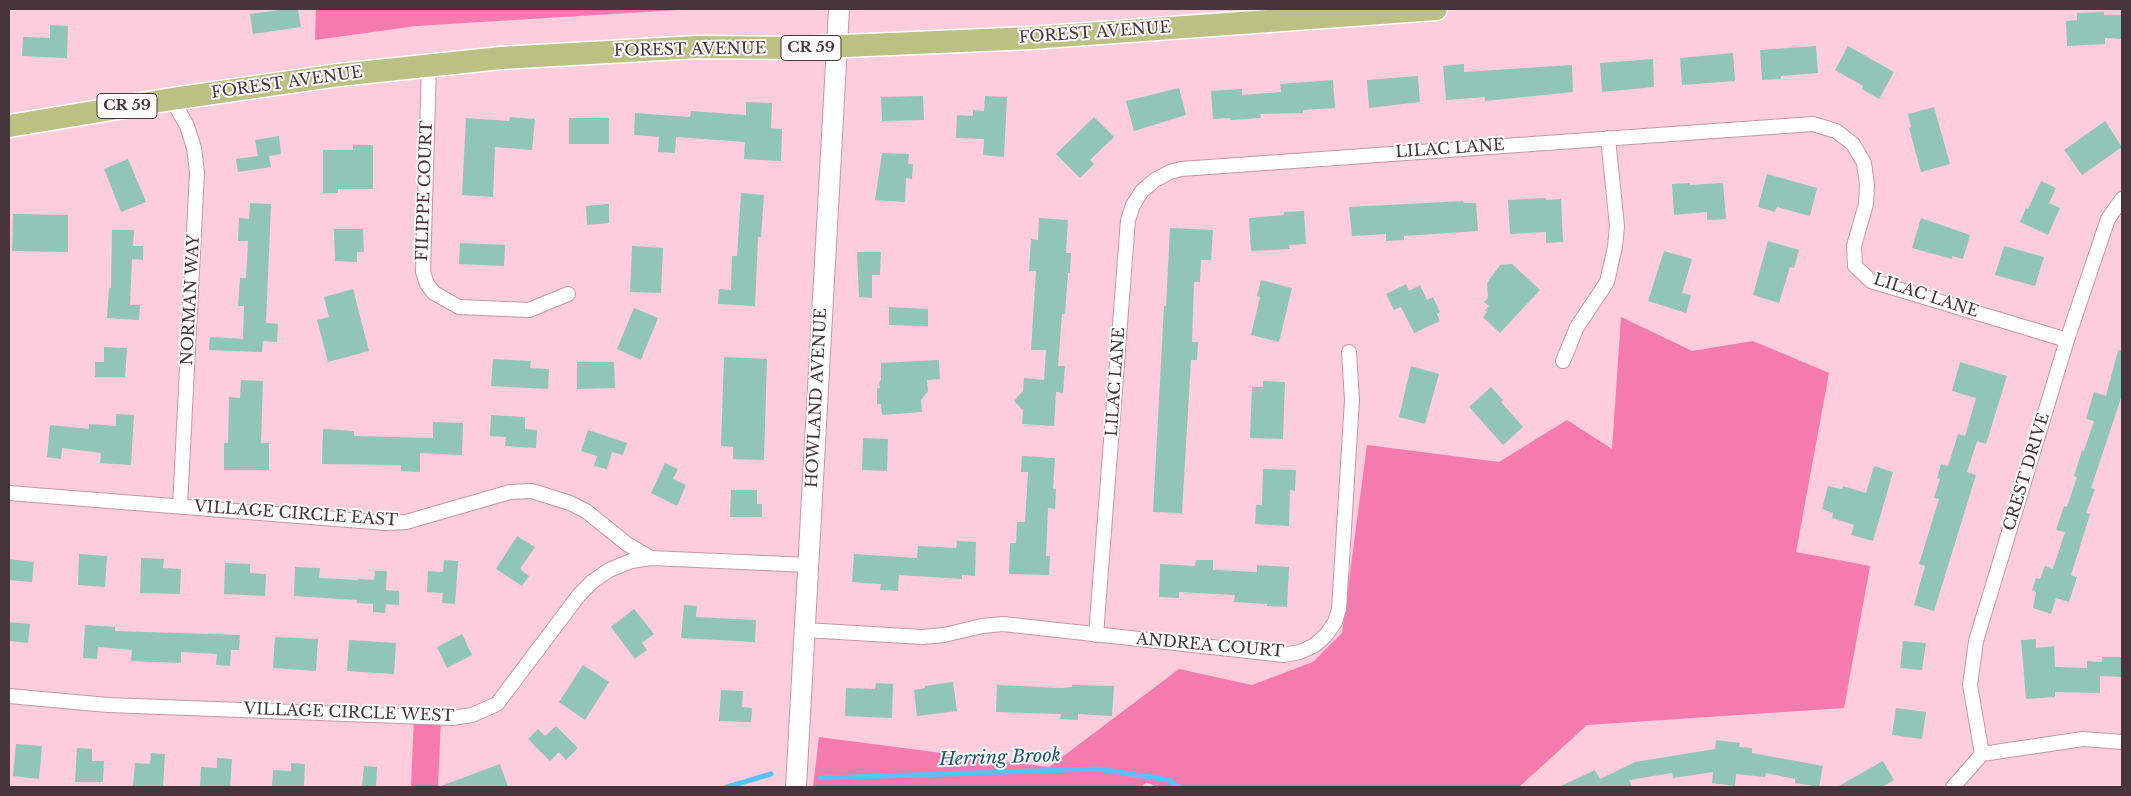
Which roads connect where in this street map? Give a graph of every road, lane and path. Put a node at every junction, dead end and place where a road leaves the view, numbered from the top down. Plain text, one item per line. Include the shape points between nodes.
1 (839, 9) edge
2 (1436, 9) edge
3 (837, 47) junction
4 (429, 64) junction
5 (172, 99) junction
6 (9, 126) edge
7 (1608, 138) junction
8 (2122, 199) edge
9 (568, 294) dead end
10 (2067, 340) junction
11 (1349, 352) dead end
12 (1563, 361) dead end
13 (9, 493) edge
14 (180, 506) junction
15 (651, 558) junction
16 (809, 565) junction
17 (805, 630) junction
18 (1096, 635) junction
19 (9, 696) edge
20 (2122, 742) edge
21 (1982, 754) junction
22 (796, 787) edge
23 (1953, 787) edge

1 - 3 street, HOWLAND AVENUE
2 - 3 main road, FOREST AVENUE / CR 59 via 1031,38
3 - 4 main road, FOREST AVENUE / CR 59 via 697,47
3 - 16 street, HOWLAND AVENUE
4 - 5 main road, FOREST AVENUE / CR 59
4 - 9 street, FILIPPE COURT via 423,272 427,284 434,293 459,307 528,310
5 - 6 main road, FOREST AVENUE / CR 59
5 - 14 street, NORMAN WAY via 187,126 197,172
7 - 10 street, LILAC LANE via 1813,124 1836,131 1853,144 1864,163 1866,204 1854,246 1855,266 1871,281
7 - 12 street via 1617,226 1615,247 1606,282 1577,327
7 - 18 street, LILAC LANE via 1181,169 1155,180 1142,191 1128,220
8 - 10 street, CREST DRIVE via 2108,219
10 - 21 street, CREST DRIVE via 1976,641 1970,685
11 - 18 street, ANDREA COURT via 1352,400 1339,609 1326,635 1315,645 1284,655
13 - 14 street, VILLAGE CIRCLE EAST
14 - 15 street, VILLAGE CIRCLE EAST via 386,523 406,522 510,492 532,491 586,511 627,544
15 - 16 street
15 - 19 street, VILLAGE CIRCLE WEST via 631,561 609,570 592,582 496,704 472,715 452,718 108,705
16 - 17 street, HOWLAND AVENUE
17 - 18 street, ANDREA COURT via 922,637 1003,624
17 - 22 street, HOWLAND AVENUE
20 - 21 street via 2083,739
21 - 23 street

